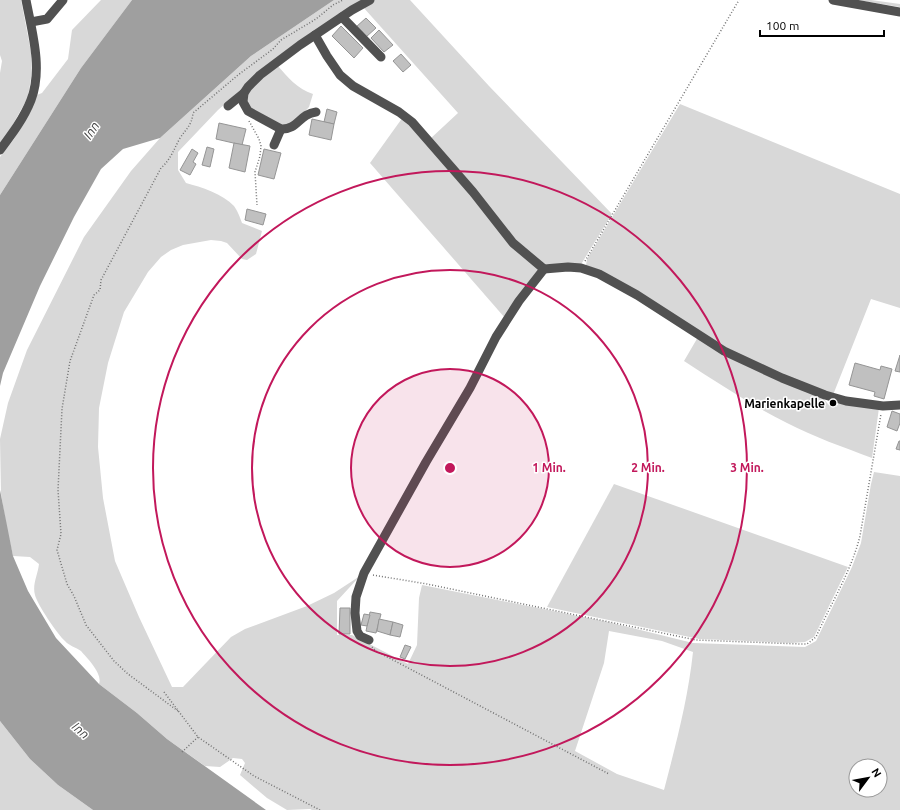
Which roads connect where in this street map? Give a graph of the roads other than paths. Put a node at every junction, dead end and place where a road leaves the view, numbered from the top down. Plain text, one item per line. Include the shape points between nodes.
1 (26, 0) edge
2 (63, 0) edge
3 (370, 0) edge
4 (834, 0) edge
5 (900, 12) edge
6 (342, 17) junction
7 (31, 22) junction
8 (315, 35) junction
9 (381, 57) dead end
10 (244, 93) junction
11 (228, 106) dead end
12 (316, 112) dead end
13 (280, 129) junction
14 (274, 144) dead end
15 (0, 150) edge
16 (544, 268) junction
17 (900, 405) edge
18 (369, 640) road end

1 - 7 street
2 - 7 street via 47,19
3 - 6 street
4 - 5 street
6 - 8 street
6 - 9 street
7 - 15 street via 36,60 34,90 24,114
8 - 10 street via 260,75
8 - 16 street via 340,75 353,86 412,122 513,243
10 - 11 street
10 - 13 street via 243,102 246,108
12 - 13 street via 308,113 291,127
13 - 14 street
16 - 17 street via 580,268 599,274 724,351 825,395 883,406
16 - 18 street via 496,337 470,388 364,573 356,597 355,612 357,631 360,636

